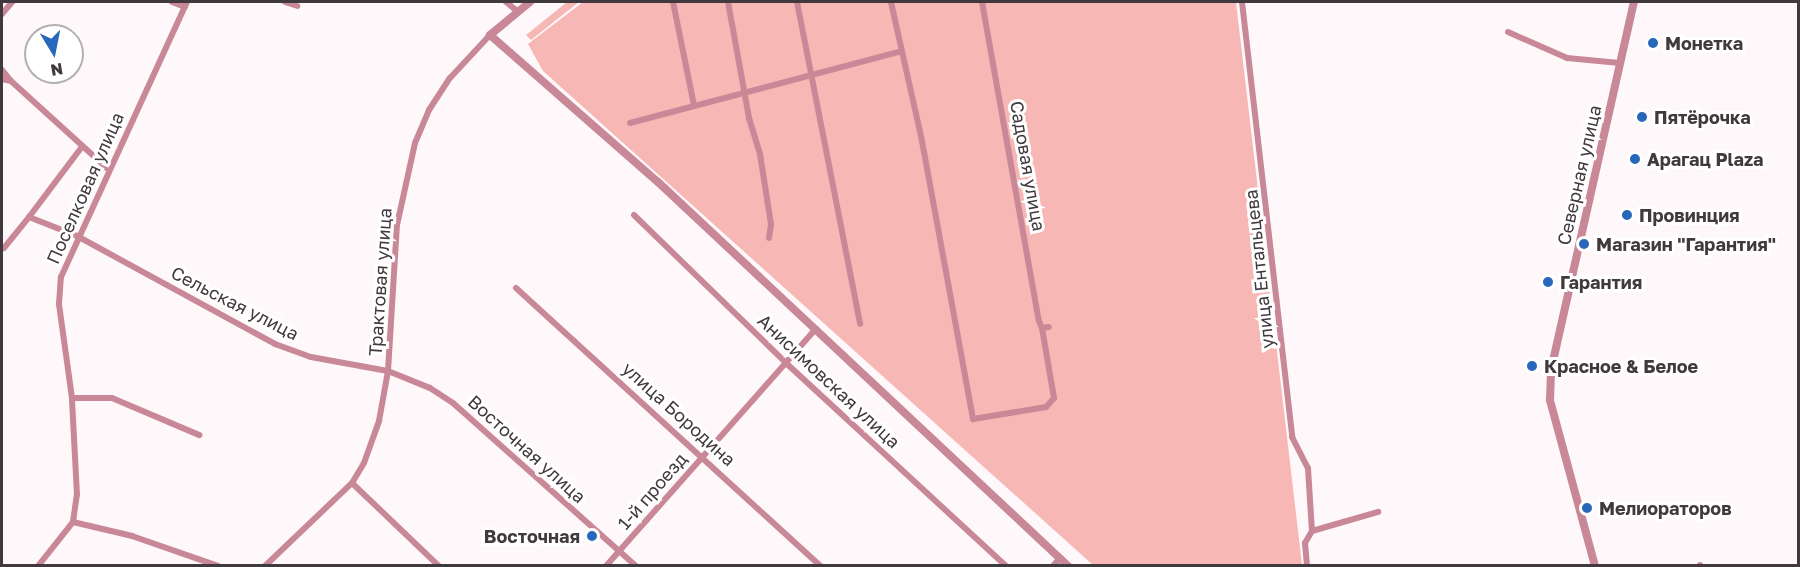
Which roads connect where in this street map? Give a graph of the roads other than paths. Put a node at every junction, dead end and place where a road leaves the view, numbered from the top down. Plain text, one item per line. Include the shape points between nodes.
1 (12, 2) edge
2 (172, 2) edge
3 (285, 2) edge
4 (507, 2) edge
5 (530, 2) edge
6 (673, 2) edge
7 (728, 2) edge
8 (797, 2) edge
9 (891, 2) edge
10 (982, 2) edge
11 (1242, 2) edge
12 (1634, 2) edge
13 (186, 4) edge
14 (297, 6) dead end
15 (517, 11) junction
16 (2, 15) edge
17 (1508, 32) dead end
18 (490, 35) junction
19 (902, 51) junction
20 (1620, 63) junction
21 (2, 70) edge
22 (810, 72) junction
23 (2, 79) edge
24 (11, 81) junction
25 (744, 90) junction
26 (694, 105) junction
27 (630, 123) dead end
28 (81, 148) junction
29 (108, 170) junction
30 (633, 215) dead end
31 (30, 217) junction
32 (77, 236) junction
33 (769, 238) dead end
34 (4, 248) dead end
35 (516, 288) dead end
36 (860, 324) dead end
37 (1041, 327) junction
38 (1049, 327) dead end
39 (816, 329) junction
40 (786, 363) junction
41 (388, 371) junction
42 (72, 398) junction
43 (199, 435) dead end
44 (703, 455) junction
45 (352, 483) junction
46 (1378, 512) dead end
47 (73, 522) junction
48 (1312, 531) junction
49 (620, 551) junction
50 (1060, 558) junction
51 (38, 566) edge
52 (218, 566) edge
53 (265, 566) edge
54 (439, 566) edge
55 (606, 566) edge
56 (636, 566) edge
57 (820, 566) edge
58 (1006, 566) edge
59 (1053, 566) edge
60 (1068, 566) edge
61 (1307, 566) edge
62 (1595, 566) edge

1 - 16 street
2 - 13 street
3 - 14 street
4 - 15 street
5 - 15 street, Трактовая улица
6 - 26 street
7 - 25 street
8 - 22 street
9 - 19 street
10 - 37 street, Садовая улица
11 - 48 street, улица Ентальцева via 1292,437 1308,468
12 - 20 street, Северная улица
13 - 29 street, Поселковая улица
15 - 18 street, Трактовая улица
17 - 20 street via 1567,58
18 - 39 street via 658,182
18 - 41 street, Трактовая улица via 450,78 429,110 415,143 397,225
19 - 22 street
19 - 37 street, Садовая улица via 973,419 1046,407 1054,398
20 - 62 street, Северная улица via 1551,370 1550,400
21 - 24 street
22 - 25 street
22 - 36 street
23 - 24 street
24 - 28 street
25 - 26 street
25 - 33 street via 760,154 771,224
26 - 27 street
28 - 29 street
28 - 31 street
29 - 32 street, Поселковая улица
30 - 40 street, Анисимовская улица
31 - 32 street, Сельская улица
31 - 34 street
32 - 41 street, Сельская улица via 275,344 311,357
32 - 42 street, Поселковая улица via 61,277 59,304
35 - 44 street, улица Бородина
37 - 38 street
39 - 40 street, 1-й проезд
39 - 50 street
40 - 44 street, 1-й проезд
40 - 58 street, Анисимовская улица
41 - 45 street, Трактовая улица via 379,421 364,463
41 - 49 street, Восточная улица via 430,388 453,403
42 - 43 street via 112,398
42 - 47 street, Поселковая улица via 77,462
44 - 49 street, 1-й проезд
44 - 57 street, улица Бородина
45 - 53 street, Трактовая улица
45 - 54 street
46 - 48 street
47 - 51 street
47 - 52 street via 132,536
48 - 61 street, улица Ентальцева via 1305,543
49 - 55 street, 1-й проезд
49 - 56 street, Восточная улица
50 - 59 street
50 - 60 street

